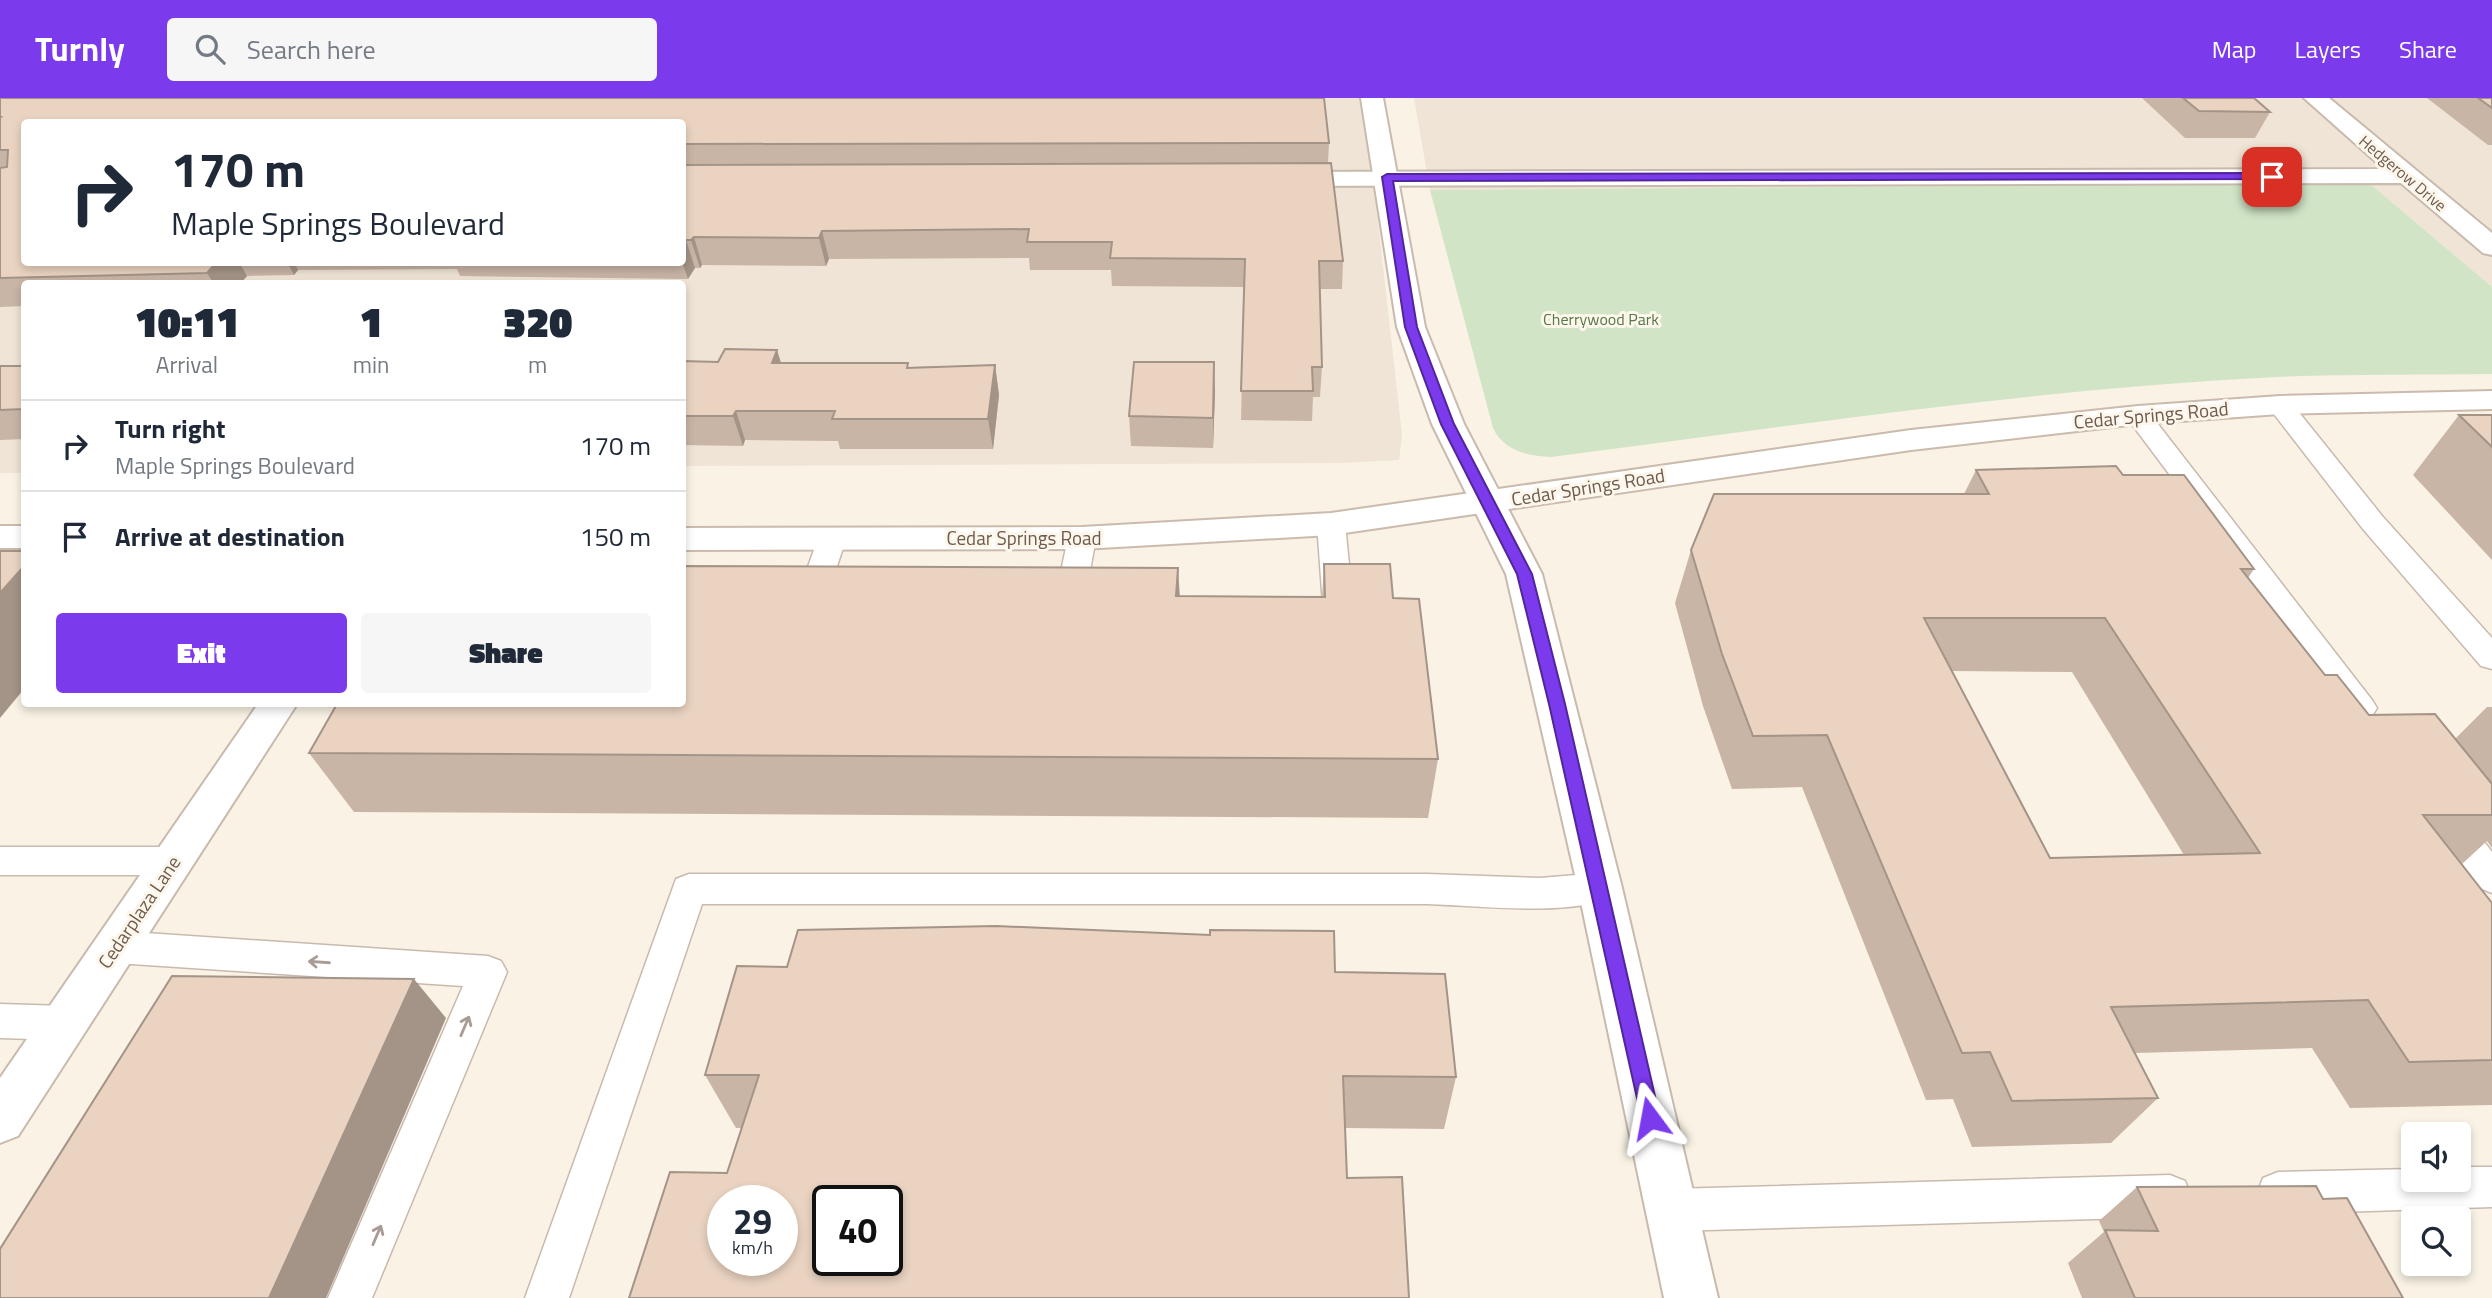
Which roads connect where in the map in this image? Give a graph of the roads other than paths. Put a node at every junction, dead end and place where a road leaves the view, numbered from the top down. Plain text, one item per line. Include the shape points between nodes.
1 (1372, 98) edge
2 (2315, 98) edge
3 (2408, 176) junction
4 (1387, 177) junction
5 (1254, 179) edge
6 (2492, 247) edge
7 (2492, 400) edge
8 (2280, 405) junction
9 (2138, 415) junction
10 (1488, 503) junction
11 (1331, 524) junction
12 (0, 537) edge
13 (21, 537) edge
14 (832, 538) junction
15 (1082, 538) junction
16 (686, 539) edge
17 (780, 607) edge
18 (1311, 611) edge
19 (1095, 612) edge
20 (2492, 658) edge
21 (276, 707) edge
22 (2381, 734) edge
23 (2432, 800) edge
24 (0, 861) edge
25 (173, 861) junction
26 (2492, 878) edge
27 (1600, 888) junction
28 (116, 947) junction
29 (0, 1021) edge
30 (65, 1023) junction
31 (0, 1120) edge
32 (2492, 1187) edge
33 (1671, 1210) junction
34 (350, 1298) edge
35 (547, 1298) edge
36 (1691, 1298) edge

1 - 4 street
2 - 3 street, Hedgerow Drive
3 - 4 street
3 - 6 street, Hedgerow Drive
4 - 5 street
4 - 10 street via 1411,327 1448,424
7 - 8 street, Cedar Springs Road
8 - 9 street, Cedar Springs Road
8 - 20 lane via 2373,523
9 - 10 street, Cedar Springs Road via 1911,440
9 - 22 lane
10 - 11 street, Cedar Springs Road
10 - 27 street via 1524,574
11 - 15 street, Cedar Springs Road
11 - 18 lane via 1338,611
12 - 13 street
14 - 15 street, Cedar Springs Road
14 - 16 street, Cedar Springs Road
14 - 17 lane via 808,607
15 - 19 lane via 1068,612
21 - 25 street, Cedarplaza Lane
23 - 26 lane
24 - 25 lane
25 - 28 street, Cedarplaza Lane
27 - 33 street
27 - 35 lane via 1540,894 1427,889 689,889
28 - 30 street, Cedarplaza Lane
34 -> 28 lane via 488,972
29 - 30 lane
30 - 31 street, Cedarplaza Lane
32 - 33 lane
33 - 36 street

